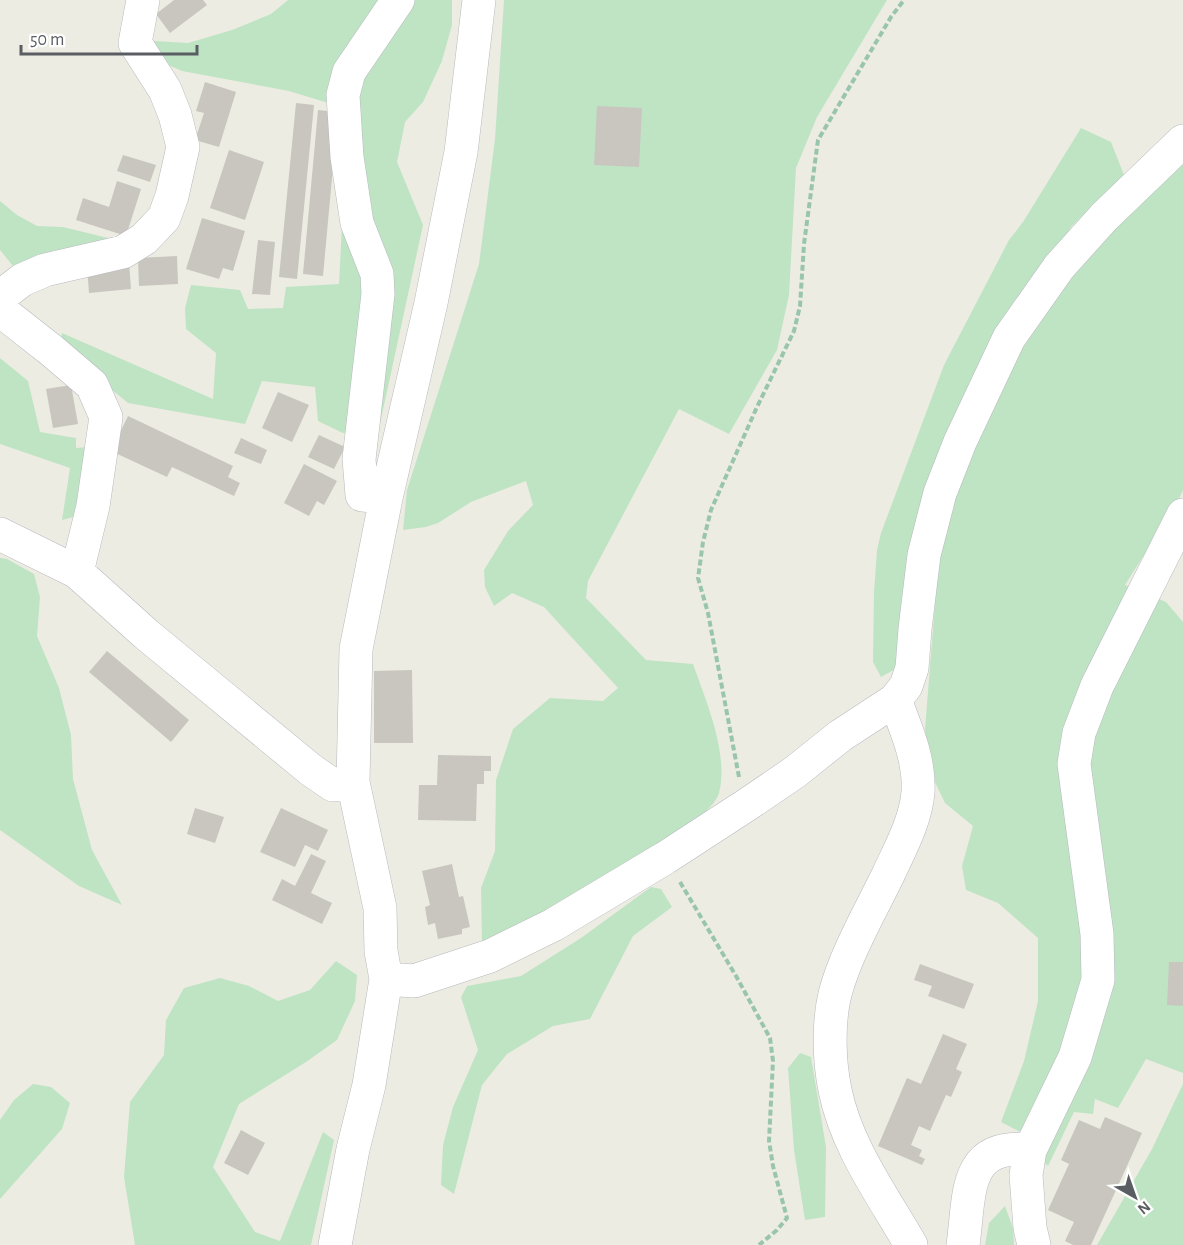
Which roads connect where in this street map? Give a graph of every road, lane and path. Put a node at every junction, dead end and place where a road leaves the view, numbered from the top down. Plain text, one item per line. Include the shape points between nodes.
1 (143, 0) edge
2 (398, 0) edge
3 (479, 0) edge
4 (904, 0) edge
5 (1183, 141) edge
6 (0, 297) edge
7 (0, 310) edge
8 (386, 498) junction
9 (1183, 515) edge
10 (0, 534) edge
11 (77, 572) junction
12 (895, 700) junction
13 (353, 782) junction
14 (748, 804) junction
15 (665, 858) junction
16 (386, 979) junction
17 (1030, 1150) junction
18 (335, 1245) edge
19 (759, 1245) edge
20 (911, 1245) edge
21 (963, 1245) edge
22 (1034, 1245) edge

1 - 6 street via 135,44 165,90 183,147 164,218 144,239 123,252 45,270 22,280
2 - 8 street via 349,72 343,95 357,223 377,274 378,294 359,459 362,495
3 - 8 street via 461,152
4 - 14 path via 818,140 794,331 711,510 703,542 698,578 739,780
5 - 12 street via 1059,267 1009,338 940,493 924,555 912,668 906,686
7 - 11 street via 92,385 106,417 93,506
8 - 13 street via 356,649
9 - 17 street via 1097,686 1079,733 1074,764 1097,934 1098,980 1075,1057
10 - 11 street
11 - 13 street via 311,770 333,785
12 - 14 street
12 - 20 street via 916,763 918,792 902,845 835,994 832,1056 835,1090 852,1142
13 - 16 street via 380,908
14 - 15 street
15 - 16 street via 553,925 490,956 414,981
15 - 19 path via 770,1038 773,1061 769,1141 787,1218
16 - 18 street via 369,1085 352,1149
17 - 21 street via 1000,1150 978,1165
17 - 22 street via 1026,1175

